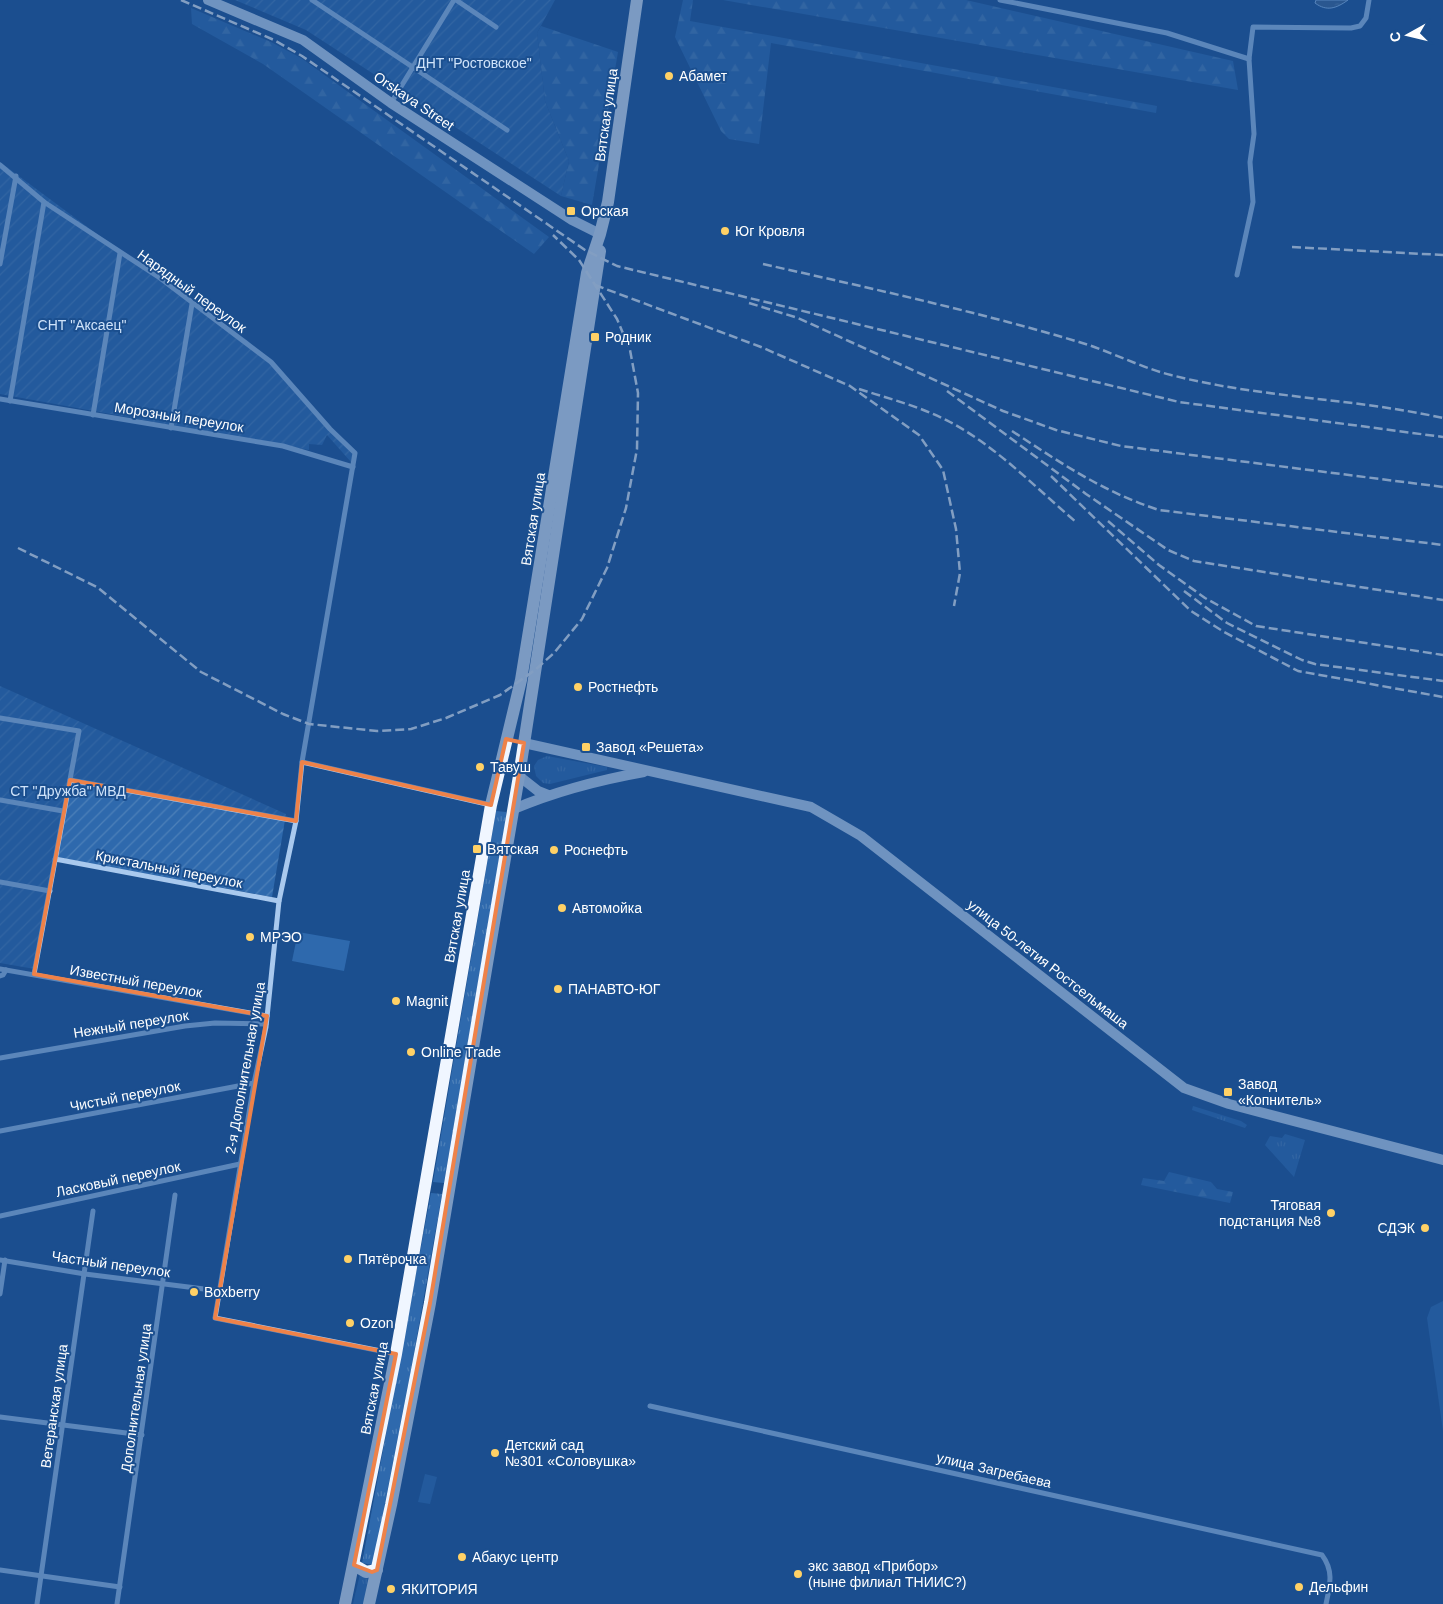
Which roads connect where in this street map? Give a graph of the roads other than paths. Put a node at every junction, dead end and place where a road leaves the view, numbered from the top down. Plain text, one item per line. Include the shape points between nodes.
1 (208, 0) edge
2 (312, 0) edge
3 (455, 0) edge
4 (637, 0) edge
5 (1000, 0) edge
6 (1369, 0) edge
7 (496, 27) dead end
8 (1249, 59) junction
9 (412, 67) junction
10 (391, 103) junction
11 (507, 130) dead end
12 (0, 166) edge
13 (16, 176) junction
14 (44, 202) junction
15 (600, 234) junction
16 (120, 253) junction
17 (0, 264) edge
18 (1237, 275) dead end
19 (192, 304) junction
20 (0, 399) edge
21 (10, 401) junction
22 (93, 415) junction
23 (171, 428) junction
24 (355, 453) joint
25 (353, 466) junction
26 (0, 718) edge
27 (506, 739) junction
28 (524, 743) junction
29 (502, 758) junction
30 (302, 762) junction
31 (647, 771) junction
32 (519, 776) junction
33 (70, 780) junction
34 (548, 794) junction
35 (0, 800) edge
36 (491, 805) junction
37 (514, 809) junction
38 (63, 811) junction
39 (296, 821) junction
40 (55, 859) junction
41 (0, 882) edge
42 (50, 890) junction
43 (279, 901) junction
44 (3, 969) edge
45 (34, 974) junction
46 (0, 976) edge
47 (267, 1016) junction
48 (266, 1024) junction
49 (0, 1058) edge
50 (254, 1083) junction
51 (0, 1131) edge
52 (1443, 1160) edge
53 (240, 1164) junction
54 (426, 1188) junction
55 (448, 1191) junction
56 (176, 1195) dead end
57 (93, 1211) dead end
58 (0, 1216) edge
59 (2, 1260) edge
60 (85, 1274) junction
61 (164, 1283) junction
62 (220, 1291) junction
63 (0, 1294) edge
64 (396, 1354) junction
65 (650, 1406) dead end
66 (0, 1417) edge
67 (62, 1425) junction
68 (142, 1435) junction
69 (354, 1565) junction
70 (0, 1570) edge
71 (377, 1570) junction
72 (41, 1576) junction
73 (120, 1587) junction
74 (37, 1604) edge
75 (117, 1604) edge
76 (345, 1604) edge
77 (370, 1604) edge
78 (1326, 1604) edge

1 - 10 main road, Orskaya Street via 303,40
2 - 9 street
3 - 7 street
3 - 9 street
4 - 15 main road, Вятская улица via 608,202
5 - 8 street via 1167,34
6 - 8 street via 1366,18 1360,26 1253,27
8 - 18 street via 1254,134 1250,162 1252,202
9 - 10 street
9 - 11 street
10 - 15 main road, Orskaya Street via 572,220
12 - 13 street, Нарядный переулок
13 - 14 street, Нарядный переулок
13 - 17 street
14 - 16 street, Нарядный переулок
14 - 21 street
15 - 27 main road, Вятская улица via 587,273 521,680
15 - 28 main road, Вятская улица via 598,267
16 - 19 street, Нарядный переулок via 160,278
16 - 22 street
19 - 23 street
19 - 24 street, Нарядный переулок via 271,362
20 - 21 street, Морозный переулок
21 - 22 street, Морозный переулок
22 - 23 street, Морозный переулок
23 - 25 street, Морозный переулок via 283,446
24 - 25 street, 2-я Дополнительная улица
25 - 30 street, 2-я Дополнительная улица
26 - 33 street via 79,731
27 - 28 main road
27 - 29 main road, Вятская улица
28 - 31 main road, улица 50-летия Ростсельмаша
28 - 32 main road, Вятская улица
29 - 32 main road
29 - 36 main road, Вятская улица
30 - 36 street
30 - 39 street, 2-я Дополнительная улица
31 - 34 main road
31 - 52 main road, улица 50-летия Ростсельмаша via 802,804 835,820 861,836 1184,1088 1229,1104
32 - 34 main road via 538,791
32 - 37 main road, Вятская улица
33 - 38 street
33 - 39 street
34 - 37 main road
35 - 38 street
36 - 37 main road
36 - 54 main road, Вятская улица
37 - 55 main road, Вятская улица
38 - 40 street
39 - 43 street, 2-я Дополнительная улица
40 - 42 street
40 - 43 street, Кристальный переулок
41 - 42 street
42 - 45 street
43 - 47 street, 2-я Дополнительная улица
44 - 45 street, Известный переулок
44 - 46 street
45 - 47 street, Известный переулок
47 - 48 street, 2-я Дополнительная улица
48 - 49 street, Нежный переулок via 185,1026
48 - 50 street, 2-я Дополнительная улица
50 - 51 street, Чистый переулок
50 - 53 street, 2-я Дополнительная улица
53 - 58 street, Ласковый переулок
53 - 62 street, 2-я Дополнительная улица
54 - 55 main road via 439,1184
54 - 64 main road, Вятская улица
55 - 71 main road, Вятская улица via 430,1303
56 - 61 street, Дополнительная улица
57 - 60 street, Ветеранская улица
59 - 60 street, Частный переулок
59 - 63 street
60 - 61 street, Частный переулок
60 - 67 street, Ветеранская улица
61 - 62 street, Частный переулок
61 - 68 street, Дополнительная улица
62 - 64 street, 2-я Дополнительная улица via 215,1318
64 - 69 main road, Вятская улица
65 - 78 street, улица Загребаева via 1322,1555 1331,1576
66 - 67 street
67 - 68 street
67 - 72 street, Ветеранская улица
68 - 73 street, Дополнительная улица
69 - 71 main road via 366,1572
69 - 76 main road, Вятская улица
70 - 72 street
71 - 77 main road, Вятская улица
72 - 73 street
72 - 74 street, Ветеранская улица
73 - 75 street, Дополнительная улица

